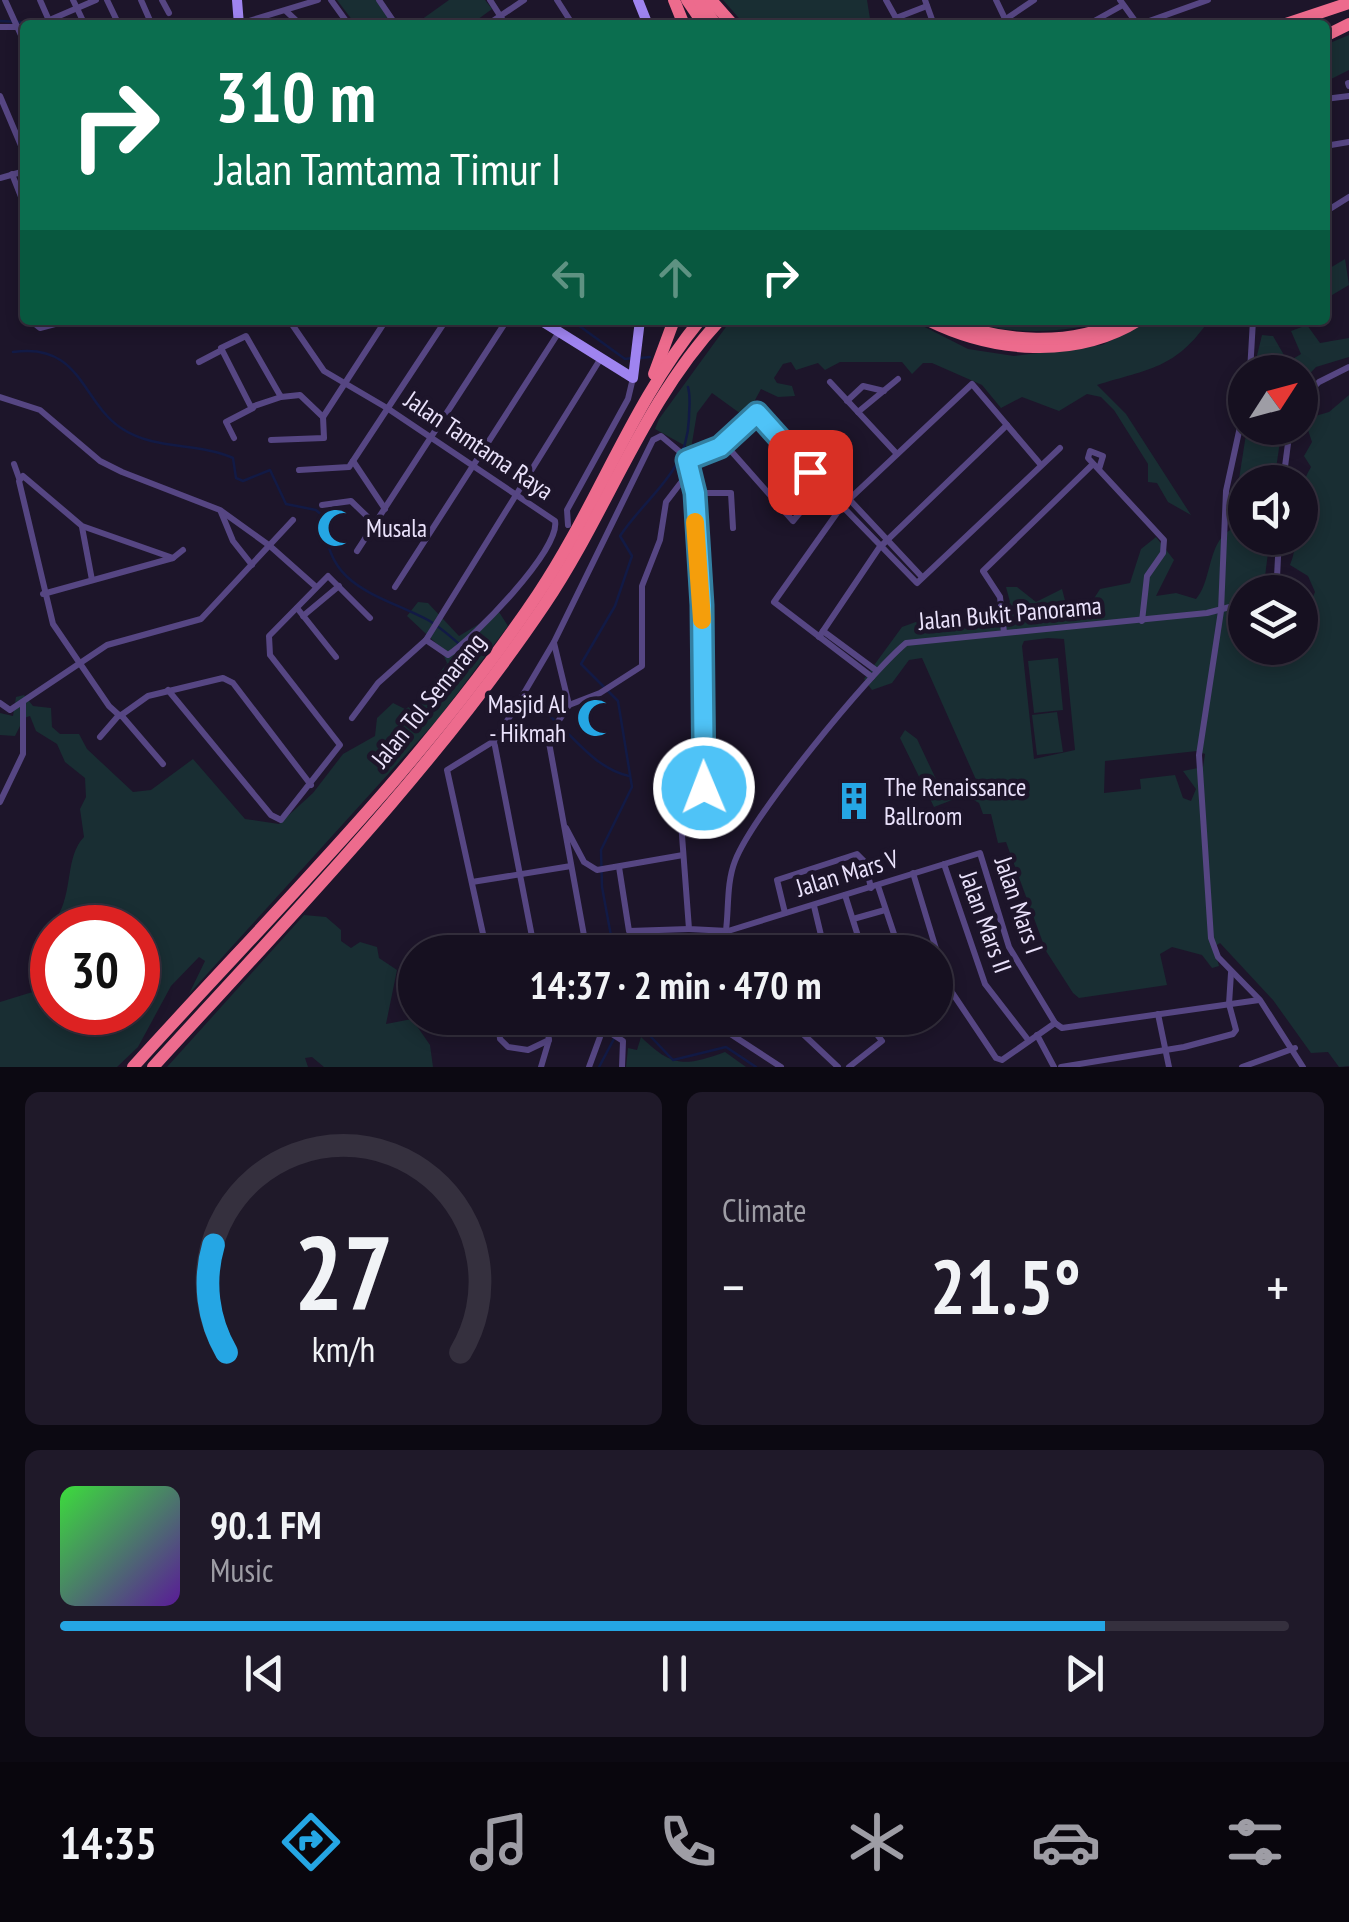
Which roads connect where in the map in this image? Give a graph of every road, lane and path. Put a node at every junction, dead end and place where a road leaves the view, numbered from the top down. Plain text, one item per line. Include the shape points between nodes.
1 (5, 0) edge
2 (96, 0) edge
3 (162, 0) edge
4 (318, 0) edge
5 (490, 0) edge
6 (524, 0) edge
7 (711, 0) edge
8 (886, 0) edge
9 (1034, 0) edge
10 (1208, 0) edge
11 (1198, 2) edge
12 (926, 3) edge
13 (1121, 3) edge
14 (1349, 3) edge
15 (75, 4) edge
16 (286, 11) junction
17 (168, 13) dead end
18 (500, 16) junction
19 (54, 20) edge
20 (256, 20) edge
21 (296, 20) edge
22 (495, 20) edge
23 (503, 20) edge
24 (729, 20) edge
25 (1009, 20) edge
26 (1095, 20) edge
27 (1154, 20) edge
28 (1298, 20) edge
29 (20, 25) edge
30 (0, 96) edge
31 (20, 143) edge
32 (20, 172) edge
33 (12, 174) junction
34 (1, 175) edge
35 (20, 194) edge
36 (292, 325) edge
37 (383, 325) edge
38 (443, 325) edge
39 (504, 325) edge
40 (548, 325) edge
41 (639, 325) edge
42 (672, 325) edge
43 (697, 325) edge
44 (716, 325) edge
45 (939, 325) edge
46 (962, 325) edge
47 (1110, 325) edge
48 (1129, 325) edge
49 (1253, 325) edge
50 (559, 332) junction
51 (220, 351) junction
52 (1251, 355) edge
53 (600, 358) junction
54 (199, 362) dead end
55 (1349, 367) edge
56 (632, 378) junction
57 (898, 379) dead end
58 (830, 382) dead end
59 (347, 383) junction
60 (1318, 383) edge
61 (885, 392) junction
62 (0, 397) edge
63 (281, 397) junction
64 (848, 400) junction
65 (641, 407) junction
66 (253, 408) junction
67 (388, 408) junction
68 (858, 412) junction
69 (323, 417) junction
70 (1007, 425) junction
71 (430, 436) junction
72 (234, 438) dead end
73 (272, 440) dead end
74 (724, 443) junction
75 (1236, 445) edge
76 (1060, 448) dead end
77 (897, 454) junction
78 (687, 459) junction
79 (353, 461) junction
80 (14, 464) dead end
81 (473, 464) junction
82 (1041, 464) junction
83 (299, 470) dead end
84 (690, 471) junction
85 (19, 478) junction
86 (516, 492) junction
87 (695, 493) junction
88 (849, 499) junction
89 (322, 505) dead end
90 (842, 506) junction
91 (385, 509) junction
92 (220, 510) junction
93 (293, 520) dead end
94 (375, 524) junction
95 (568, 525) dead end
96 (82, 526) junction
97 (733, 528) dead end
98 (887, 540) junction
99 (270, 546) junction
100 (878, 548) junction
101 (183, 550) dead end
102 (357, 551) dead end
103 (173, 558) junction
104 (252, 566) junction
105 (922, 576) junction
106 (92, 580) junction
107 (315, 586) junction
108 (339, 586) junction
109 (394, 587) dead end
110 (43, 594) junction
111 (297, 608) junction
112 (1228, 609) edge
113 (1221, 611) junction
114 (303, 616) junction
115 (370, 618) dead end
116 (1142, 620) junction
117 (1004, 632) junction
118 (821, 634) junction
119 (426, 640) junction
120 (554, 642) junction
121 (336, 657) dead end
122 (77, 662) junction
123 (875, 674) junction
124 (168, 690) junction
125 (24, 701) junction
126 (0, 703) edge
127 (569, 706) junction
128 (120, 715) junction
129 (352, 718) dead end
130 (100, 737) dead end
131 (494, 742) junction
132 (163, 764) dead end
133 (311, 785) junction
134 (0, 802) edge
135 (565, 827) junction
136 (976, 853) joint
137 (683, 855) junction
138 (944, 864) junction
139 (571, 866) junction
140 (619, 867) junction
141 (913, 873) junction
142 (520, 875) junction
143 (472, 882) junction
144 (874, 887) junction
145 (845, 895) junction
146 (814, 906) junction
147 (886, 910) junction
148 (785, 913) junction
149 (853, 919) junction
150 (689, 929) junction
151 (728, 931) junction
152 (483, 935) edge
153 (532, 935) edge
154 (584, 935) edge
155 (727, 935) edge
156 (821, 935) edge
157 (857, 935) edge
158 (894, 935) edge
159 (1231, 973) junction
160 (1260, 1000) junction
161 (1229, 1004) junction
162 (1158, 1014) junction
163 (1054, 1023) junction
164 (500, 1035) edge
165 (548, 1035) edge
166 (599, 1035) edge
167 (613, 1035) edge
168 (735, 1035) edge
169 (804, 1035) edge
170 (879, 1035) edge
171 (1038, 1035) junction
172 (549, 1040) junction
173 (1028, 1041) junction
174 (1295, 1048) junction
175 (1165, 1051) junction
176 (1006, 1058) junction
177 (134, 1067) edge
178 (153, 1067) edge
179 (541, 1067) edge
180 (589, 1067) edge
181 (622, 1067) edge
182 (781, 1067) edge
183 (838, 1067) edge
184 (849, 1067) edge
185 (1011, 1067) edge
186 (1058, 1067) edge
187 (1169, 1067) edge
188 (1242, 1067) edge
189 (1304, 1067) edge

1 - 29 street
2 - 15 street
3 - 17 street
4 - 16 street
5 - 18 street
6 - 18 street
7 - 24 highway
8 - 12 street via 896,18
9 - 25 street
10 - 11 street
11 - 27 street
13 - 26 street
14 - 28 highway
15 - 19 street
16 - 20 street
16 - 21 street
18 - 22 street
18 - 23 street
30 - 31 street
32 - 33 street
33 - 34 street
33 - 35 street
36 - 59 street, Jalan Tamtama Raya via 320,368
37 - 59 street
38 - 67 street
39 - 71 street
40 - 50 street
41 - 56 street
42 - 65 highway
43 - 65 highway, Jalan Tol Semarang
44 - 178 highway, Jalan Tol Semarang via 657,406 547,602 495,674
45 - 48 highway via 971,340 1028,346 1101,339
46 - 47 highway via 1040,337
49 - 52 street
50 - 53 street
50 - 81 street
51 - 54 street
51 - 63 street via 244,334
51 - 66 street
53 - 56 street
53 - 86 street
55 - 60 street
56 - 95 street via 628,399 567,510
57 - 61 street
58 - 64 street
59 - 67 street, Jalan Tamtama Raya
59 - 69 street
61 - 64 street via 862,386
61 - 68 street
62 - 92 street via 40,410 111,467
63 - 66 street
63 - 69 street via 300,395
64 - 68 street
65 - 177 highway, Jalan Tol Semarang via 570,544 486,668
66 - 72 street via 226,422
67 - 71 street, Jalan Tamtama Raya
67 - 79 street
68 - 77 street
69 - 73 street via 323,438
70 - 77 street via 972,384
70 - 82 street
70 - 98 street
71 - 81 street, Jalan Tamtama Raya
71 - 91 street
74 - 74 street via 794,520 822,486 760,414
74 - 78 street
75 - 113 street via 1226,491
76 - 82 street
77 - 88 street
78 - 84 street
78 - 120 street via 663,436 654,440 596,543
79 - 83 street via 343,471
79 - 91 street
80 - 85 street
81 - 86 street, Jalan Tamtama Raya
81 - 109 street
82 - 105 street
84 - 87 street
84 - 127 street via 666,502 642,586 642,666
85 - 96 street via 28,477
85 - 110 street
86 - 119 street
86 - 119 street, Jalan Tamtama Raya via 553,518 557,532 535,571 460,646 444,654
87 - 97 street via 730,492
87 - 137 street via 704,788 681,815
88 - 90 street
88 - 98 street
89 - 94 street via 351,500
90 - 100 street
90 - 118 street via 774,599
91 - 94 street
92 - 99 street
92 - 104 street
93 - 99 street
94 - 102 street
96 - 103 street
96 - 106 street
98 - 100 street
98 - 105 street
99 - 104 street
99 - 107 street
100 - 105 street via 914,583
100 - 118 street
101 - 103 street
103 - 106 street
104 - 122 street via 194,623 107,645
106 - 110 street
107 - 108 street via 328,576
107 - 111 street
108 - 114 street
108 - 115 street
110 - 122 street
111 - 114 street
111 - 133 street via 267,644 340,745
112 - 113 street, Jalan Bukit Panorama
113 - 116 street, Jalan Bukit Panorama
113 - 159 street via 1200,755 1211,938
114 - 121 street
116 - 117 street, Jalan Bukit Panorama
116 - 117 street via 1147,576 1163,554 1164,540 1096,466 983,571 1000,596
117 - 123 street, Jalan Bukit Panorama via 906,643
118 - 123 street
119 - 129 street via 378,683
120 - 127 street
120 - 131 street
122 - 125 street
122 - 128 street
123 - 151 street, Jalan Bukit Panorama via 751,831 733,870
124 - 128 street
124 - 133 street via 216,678 233,684
124 - 133 street via 275,819
125 - 126 street via 10,710
125 - 134 street via 24,754
127 - 135 street via 548,737
128 - 130 street
128 - 132 street
131 - 142 street
131 - 143 street via 446,771
135 - 139 street
135 - 140 street via 584,862 597,870
136 - 138 street, Jalan Mars V
136 - 163 street, Jalan Mars I via 1009,946
137 - 140 street
137 - 150 street
138 - 141 street, Jalan Mars V
138 - 173 street, Jalan Mars II via 985,984
139 - 142 street
139 - 154 street
140 - 150 street via 629,931
141 - 144 street, Jalan Mars V
141 - 176 street via 947,985 996,1058
142 - 143 street
142 - 153 street
143 - 152 street
144 - 145 street, Jalan Mars V
144 - 147 street
144 - 148 street via 860,856 841,859 776,881
145 - 146 street, Jalan Mars V
145 - 149 street
146 - 148 street, Jalan Mars V
146 - 156 street
147 - 149 street
147 - 158 street
148 - 151 street, Jalan Mars V
149 - 157 street
150 - 151 street
151 - 155 street, Jalan Bukit Panorama
159 - 160 street
159 - 161 street
160 - 161 street
160 - 174 street
161 - 162 street
161 - 175 street via 1233,1034
162 - 163 street via 1062,1028
162 - 175 street
163 - 171 street
164 - 172 street via 508,1047 528,1050
165 - 172 street
166 - 180 street
167 - 181 street via 623,1042
168 - 182 street
169 - 183 street
170 - 184 street
171 - 173 street
171 - 186 street
172 - 179 street
173 - 176 street
174 - 188 street
174 - 189 street
175 - 186 street
175 - 187 street
176 - 185 street

